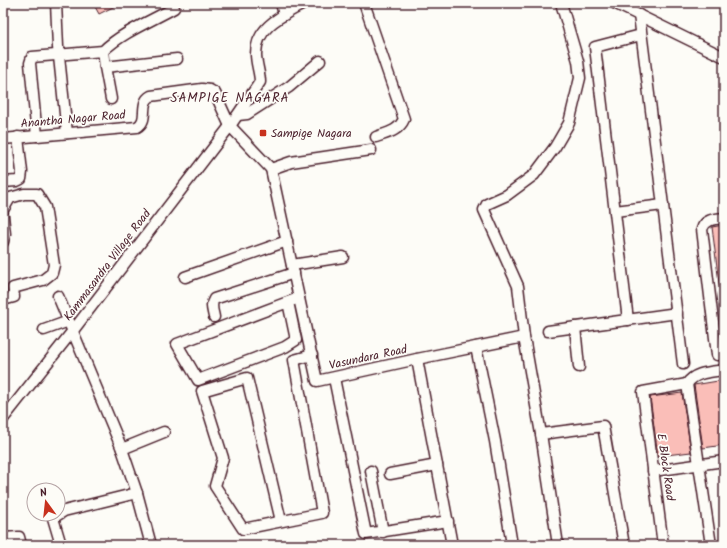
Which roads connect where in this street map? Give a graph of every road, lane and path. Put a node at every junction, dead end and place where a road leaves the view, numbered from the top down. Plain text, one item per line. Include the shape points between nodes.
1 (56, 3) edge
2 (281, 3) edge
3 (305, 3) edge
4 (364, 3) edge
5 (561, 3) edge
6 (614, 3) edge
7 (174, 8) dead end
8 (284, 15) junction
9 (639, 15) junction
10 (641, 35) junction
11 (103, 51) junction
12 (59, 55) junction
13 (724, 57) edge
14 (177, 59) dead end
15 (320, 61) dead end
16 (105, 67) junction
17 (111, 99) dead end
18 (238, 115) junction
19 (230, 126) junction
20 (67, 133) junction
21 (37, 136) junction
22 (18, 137) junction
23 (376, 137) dead end
24 (3, 139) edge
25 (371, 150) dead end
26 (271, 169) junction
27 (3, 182) edge
28 (663, 205) junction
29 (3, 210) edge
30 (615, 211) junction
31 (3, 216) edge
32 (724, 218) edge
33 (287, 241) junction
34 (3, 242) edge
35 (343, 257) dead end
36 (293, 269) junction
37 (185, 277) dead end
38 (58, 296) dead end
39 (299, 298) junction
40 (3, 300) edge
41 (288, 302) junction
42 (677, 313) junction
43 (214, 317) dead end
44 (628, 320) junction
45 (69, 321) junction
46 (575, 327) junction
47 (44, 330) dead end
48 (73, 331) junction
49 (548, 331) dead end
50 (524, 337) junction
51 (476, 347) junction
52 (720, 354) edge
53 (312, 355) junction
54 (416, 359) junction
55 (684, 364) dead end
56 (579, 367) dead end
57 (721, 371) edge
58 (334, 378) junction
59 (687, 384) junction
60 (4, 416) edge
61 (164, 432) dead end
62 (541, 434) junction
63 (122, 449) junction
64 (724, 461) edge
65 (698, 464) junction
66 (437, 465) junction
67 (653, 471) junction
68 (371, 472) dead end
69 (390, 474) dead end
70 (136, 493) junction
71 (281, 520) junction
72 (448, 522) junction
73 (383, 532) junction
74 (3, 538) edge
75 (148, 544) edge
76 (21, 545) edge
77 (61, 545) edge
78 (452, 545) edge
79 (512, 545) edge
80 (558, 545) edge
81 (624, 545) edge
82 (664, 545) edge
83 (711, 545) edge

1 - 12 street
2 - 8 street
3 - 8 street
4 - 23 street via 404,119 395,130
5 - 50 street via 578,61 580,78 569,123 534,175 507,195 487,204 484,210 518,286
6 - 9 street
7 - 11 street via 120,38
8 - 18 street via 260,34 256,54 260,82
9 - 10 street
9 - 13 street
10 - 28 street
10 - 30 street via 595,47
11 - 12 street
11 - 16 street
12 - 20 street
12 - 21 street via 32,57 30,63
14 - 16 street
15 - 18 street via 289,87 247,114
16 - 17 street
18 - 19 street
19 - 20 street, Anantha Nagar Road via 215,93 202,89 151,96 144,104 143,122 137,127
19 - 26 street
19 - 48 street, Kammasandra Village Road
20 - 21 street, Anantha Nagar Road
21 - 22 street, Anantha Nagar Road
22 - 24 street, Anantha Nagar Road
22 - 27 street via 21,179
25 - 26 street via 291,162
26 - 33 street, Vasundara Road
28 - 30 street
28 - 42 street
29 - 40 street via 10,198 37,194 45,207 54,265 52,273 43,280 13,288 14,297
30 - 44 street
31 - 34 street
32 - 52 street via 706,222 702,229
33 - 36 street, Vasundara Road
33 - 37 street
35 - 36 street
36 - 39 street, Vasundara Road
36 - 43 street via 214,300
38 - 45 street
39 - 41 street
39 - 53 street, Vasundara Road
41 - 41 street via 177,344 198,380 285,347 296,340
42 - 44 street
42 - 55 street
44 - 46 street
45 - 47 street
45 - 48 street
46 - 49 street
46 - 56 street
48 - 60 street, Kammasandra Village Road
48 - 63 street
50 - 51 street
50 - 62 street
51 - 54 street
51 - 79 street
52 - 57 street
53 - 58 street, Vasundara Road via 317,381
53 - 71 street via 294,360 322,513
54 - 58 street, Vasundara Road
54 - 66 street, Vasundara Road
57 - 59 street via 696,376
58 - 73 street via 366,534
59 - 65 street
59 - 67 street, E Block Road via 643,392
61 - 63 street
62 - 80 street
62 - 81 street via 603,426
63 - 70 street
64 - 65 street
65 - 67 street
65 - 83 street
66 - 69 street
66 - 72 street, Vasundara Road
67 - 82 street, E Block Road
68 - 73 street
70 - 75 street
70 - 77 street via 64,510 53,518
71 - 71 street via 243,529 215,486 223,458 202,391 247,378
72 - 73 street
72 - 78 street, Vasundara Road
74 - 76 street via 19,537

